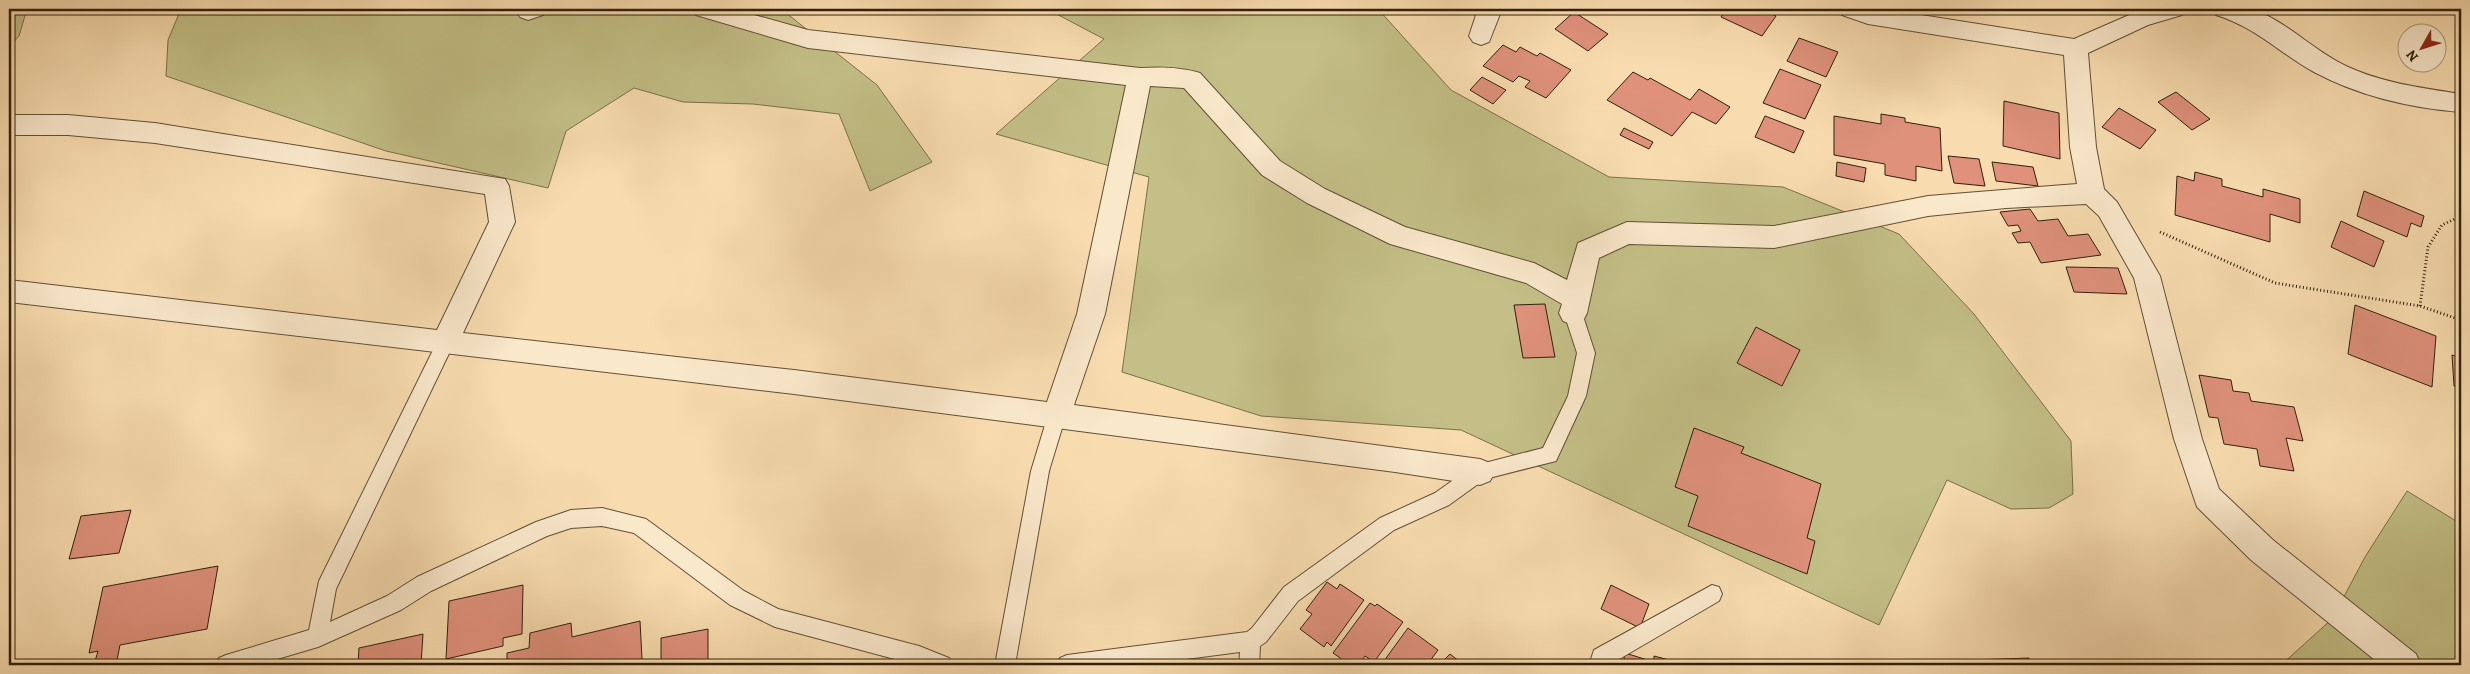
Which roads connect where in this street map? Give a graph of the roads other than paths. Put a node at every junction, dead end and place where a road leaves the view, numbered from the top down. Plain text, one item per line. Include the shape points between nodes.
1 (704, 9) edge
2 (1490, 9) edge
3 (1850, 9) edge
4 (2174, 9) edge
5 (2224, 9) edge
6 (1481, 36) dead end
7 (2076, 48) junction
8 (1140, 77) junction
9 (2461, 103) edge
10 (9, 125) edge
11 (2100, 201) junction
12 (9, 291) edge
13 (1574, 305) junction
14 (445, 343) junction
15 (1057, 415) junction
16 (1480, 472) junction
17 (1712, 594) dead end
18 (318, 637) junction
19 (1250, 641) junction
20 (226, 665) edge
21 (942, 665) edge
22 (1005, 665) edge
23 (1067, 665) edge
24 (1249, 665) edge
25 (1599, 665) edge
26 (2405, 665) edge

1 - 8 street via 808,39
2 - 6 street
3 - 7 street via 1868,15
4 - 7 street via 2141,18
5 - 9 street via 2233,10 2262,25 2322,65 2351,79 2400,93
7 - 11 street via 2083,147
8 - 13 street via 1166,76 1191,80 1271,168 1316,196 1398,236 1534,274
8 - 15 street via 1091,314
10 - 14 street via 68,125 155,132 496,186 502,222
11 - 13 street via 2006,198 1928,206 1774,237 1627,233 1587,251
11 - 26 street via 2147,276 2188,439 2207,497 2262,550
12 - 14 street
13 - 16 lane via 1586,353 1577,396 1548,455
14 - 15 street
14 - 18 lane via 326,588
15 - 16 street
15 - 22 lane via 1040,471
16 - 19 lane via 1442,499 1388,524 1328,565 1291,594
17 - 25 lane via 1601,657
18 - 20 lane
18 - 21 lane via 394,603 424,584 543,528 571,520 602,517 639,525 737,598 775,618
19 - 23 lane
19 - 24 lane

